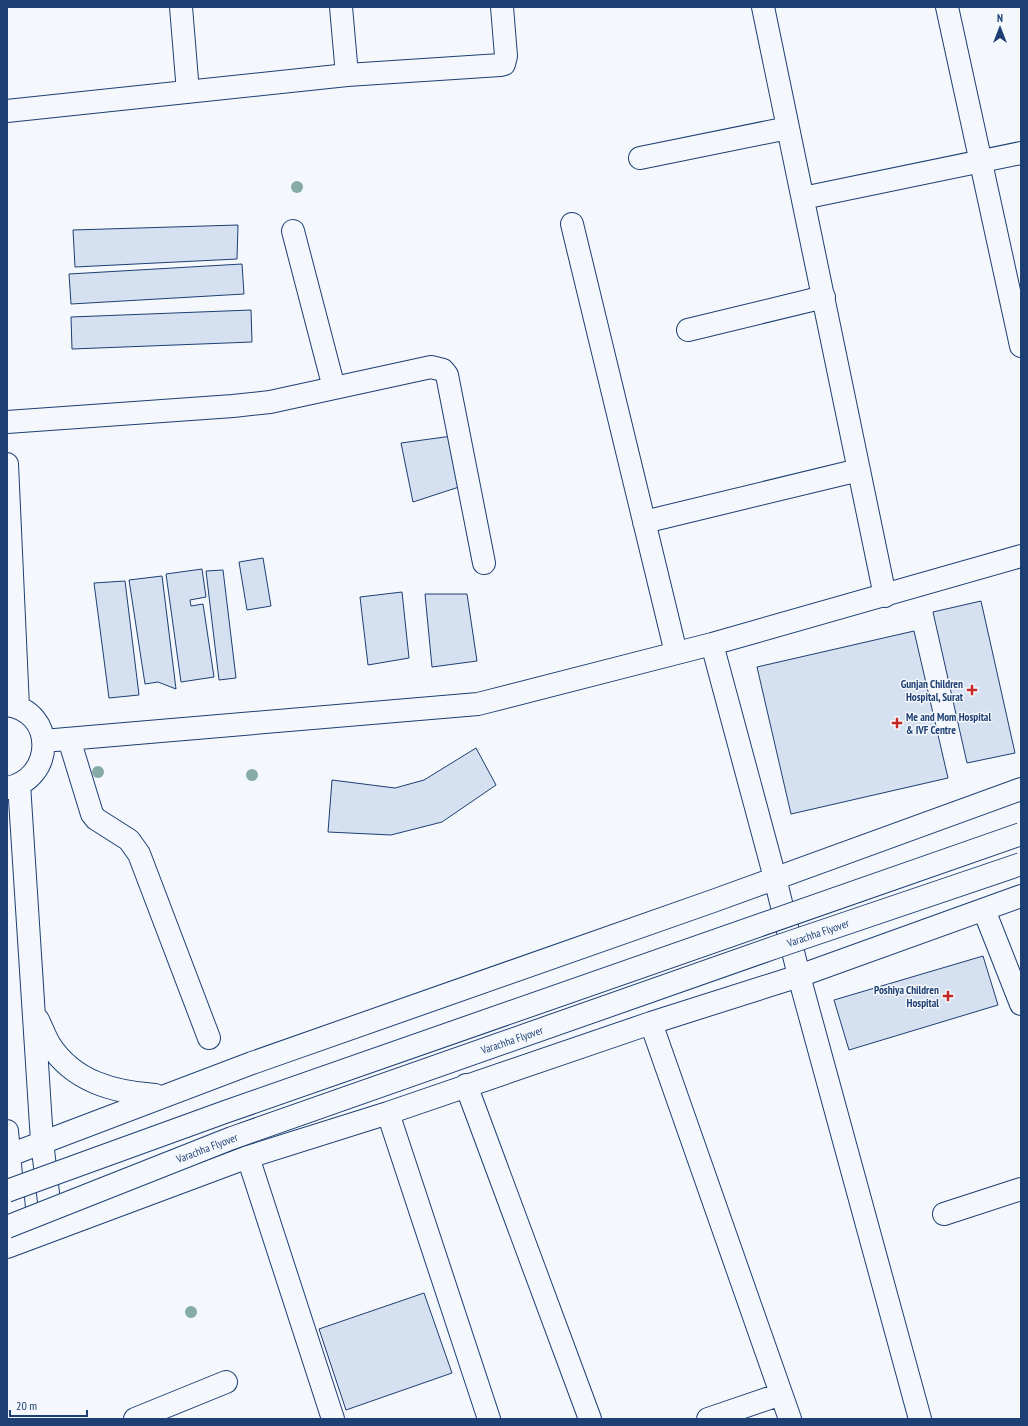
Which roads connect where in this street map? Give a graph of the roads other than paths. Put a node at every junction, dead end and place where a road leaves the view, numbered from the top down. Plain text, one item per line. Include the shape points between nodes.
1 (181, 7) edge
2 (341, 7) edge
3 (502, 7) edge
4 (763, 7) edge
5 (947, 7) edge
6 (347, 75) junction
7 (188, 92) junction
8 (7, 111) edge
9 (788, 128) junction
10 (1021, 153) edge
11 (640, 158) dead end
12 (981, 160) junction
13 (803, 198) junction
14 (572, 224) dead end
15 (293, 231) dead end
16 (824, 297) junction
17 (688, 330) dead end
18 (1021, 346) edge
19 (334, 388) junction
20 (7, 422) edge
21 (7, 464) edge
22 (859, 470) junction
23 (644, 522) junction
24 (1021, 556) edge
25 (484, 563) dead end
26 (885, 596) junction
27 (712, 644) junction
28 (676, 653) junction
29 (13, 706) edge
30 (69, 739) junction
31 (43, 741) junction
32 (13, 786) edge
33 (1021, 789) edge
34 (1021, 834) edge
35 (1021, 864) edge
36 (776, 878) junction
37 (1021, 896) edge
38 (984, 910) junction
39 (799, 976) junction
40 (1021, 1004) edge
41 (33, 1010) junction
42 (651, 1023) junction
43 (209, 1038) dead end
44 (466, 1085) junction
45 (162, 1096) junction
46 (388, 1113) junction
47 (7, 1131) edge
48 (42, 1142) junction
49 (8, 1155) edge
50 (248, 1157) junction
51 (1021, 1189) edge
52 (7, 1191) edge
53 (944, 1214) dead end
54 (52, 1229) junction
55 (10, 1239) edge
56 (226, 1382) dead end
57 (782, 1394) junction
58 (917, 1418) edge
59 (135, 1419) edge
60 (333, 1419) edge
61 (489, 1419) edge
62 (590, 1419) edge
63 (708, 1419) edge
64 (790, 1419) edge

1 - 7 street
2 - 6 street
3 - 6 street via 506,56 504,64
4 - 9 street
5 - 12 street
6 - 7 street
7 - 8 street
9 - 11 street
9 - 13 street
10 - 12 street
12 - 13 street
12 - 18 street
13 - 16 street
14 - 23 street
15 - 19 street
16 - 17 street
16 - 22 street
19 - 20 street via 270,402 233,406
19 - 25 street via 431,367 443,370 447,375
21 - 29 street
22 - 23 street
22 - 26 street
23 - 28 street
24 - 26 street
26 - 27 street
27 - 28 street
27 - 36 street
28 - 30 street via 478,704
29 - 31 street via 34,719 40,727
30 - 31 street
30 - 43 street via 92,814 129,840 139,854
31 - 32 street via 43,752 38,767 28,779
32 - 41 street
33 - 36 street
34 - 52 street, bridge
35 - 55 street, Varachha Flyover, bridge via 239,1135
36 - 39 street
36 - 45 street
37 - 38 street
38 - 39 street
38 - 40 street
39 - 42 street
39 - 58 street
41 - 45 street via 50,1045 67,1066 86,1079 105,1088 127,1093
41 - 48 street
42 - 44 street
42 - 57 street
44 - 46 street
44 - 62 street
45 - 48 street
46 - 50 street
46 - 61 street
47 - 49 street
48 - 49 street
48 - 54 street
49 - 55 street
50 - 54 street
50 - 60 street
51 - 53 street
54 - 55 street
56 - 59 street
57 - 63 street
57 - 64 street

